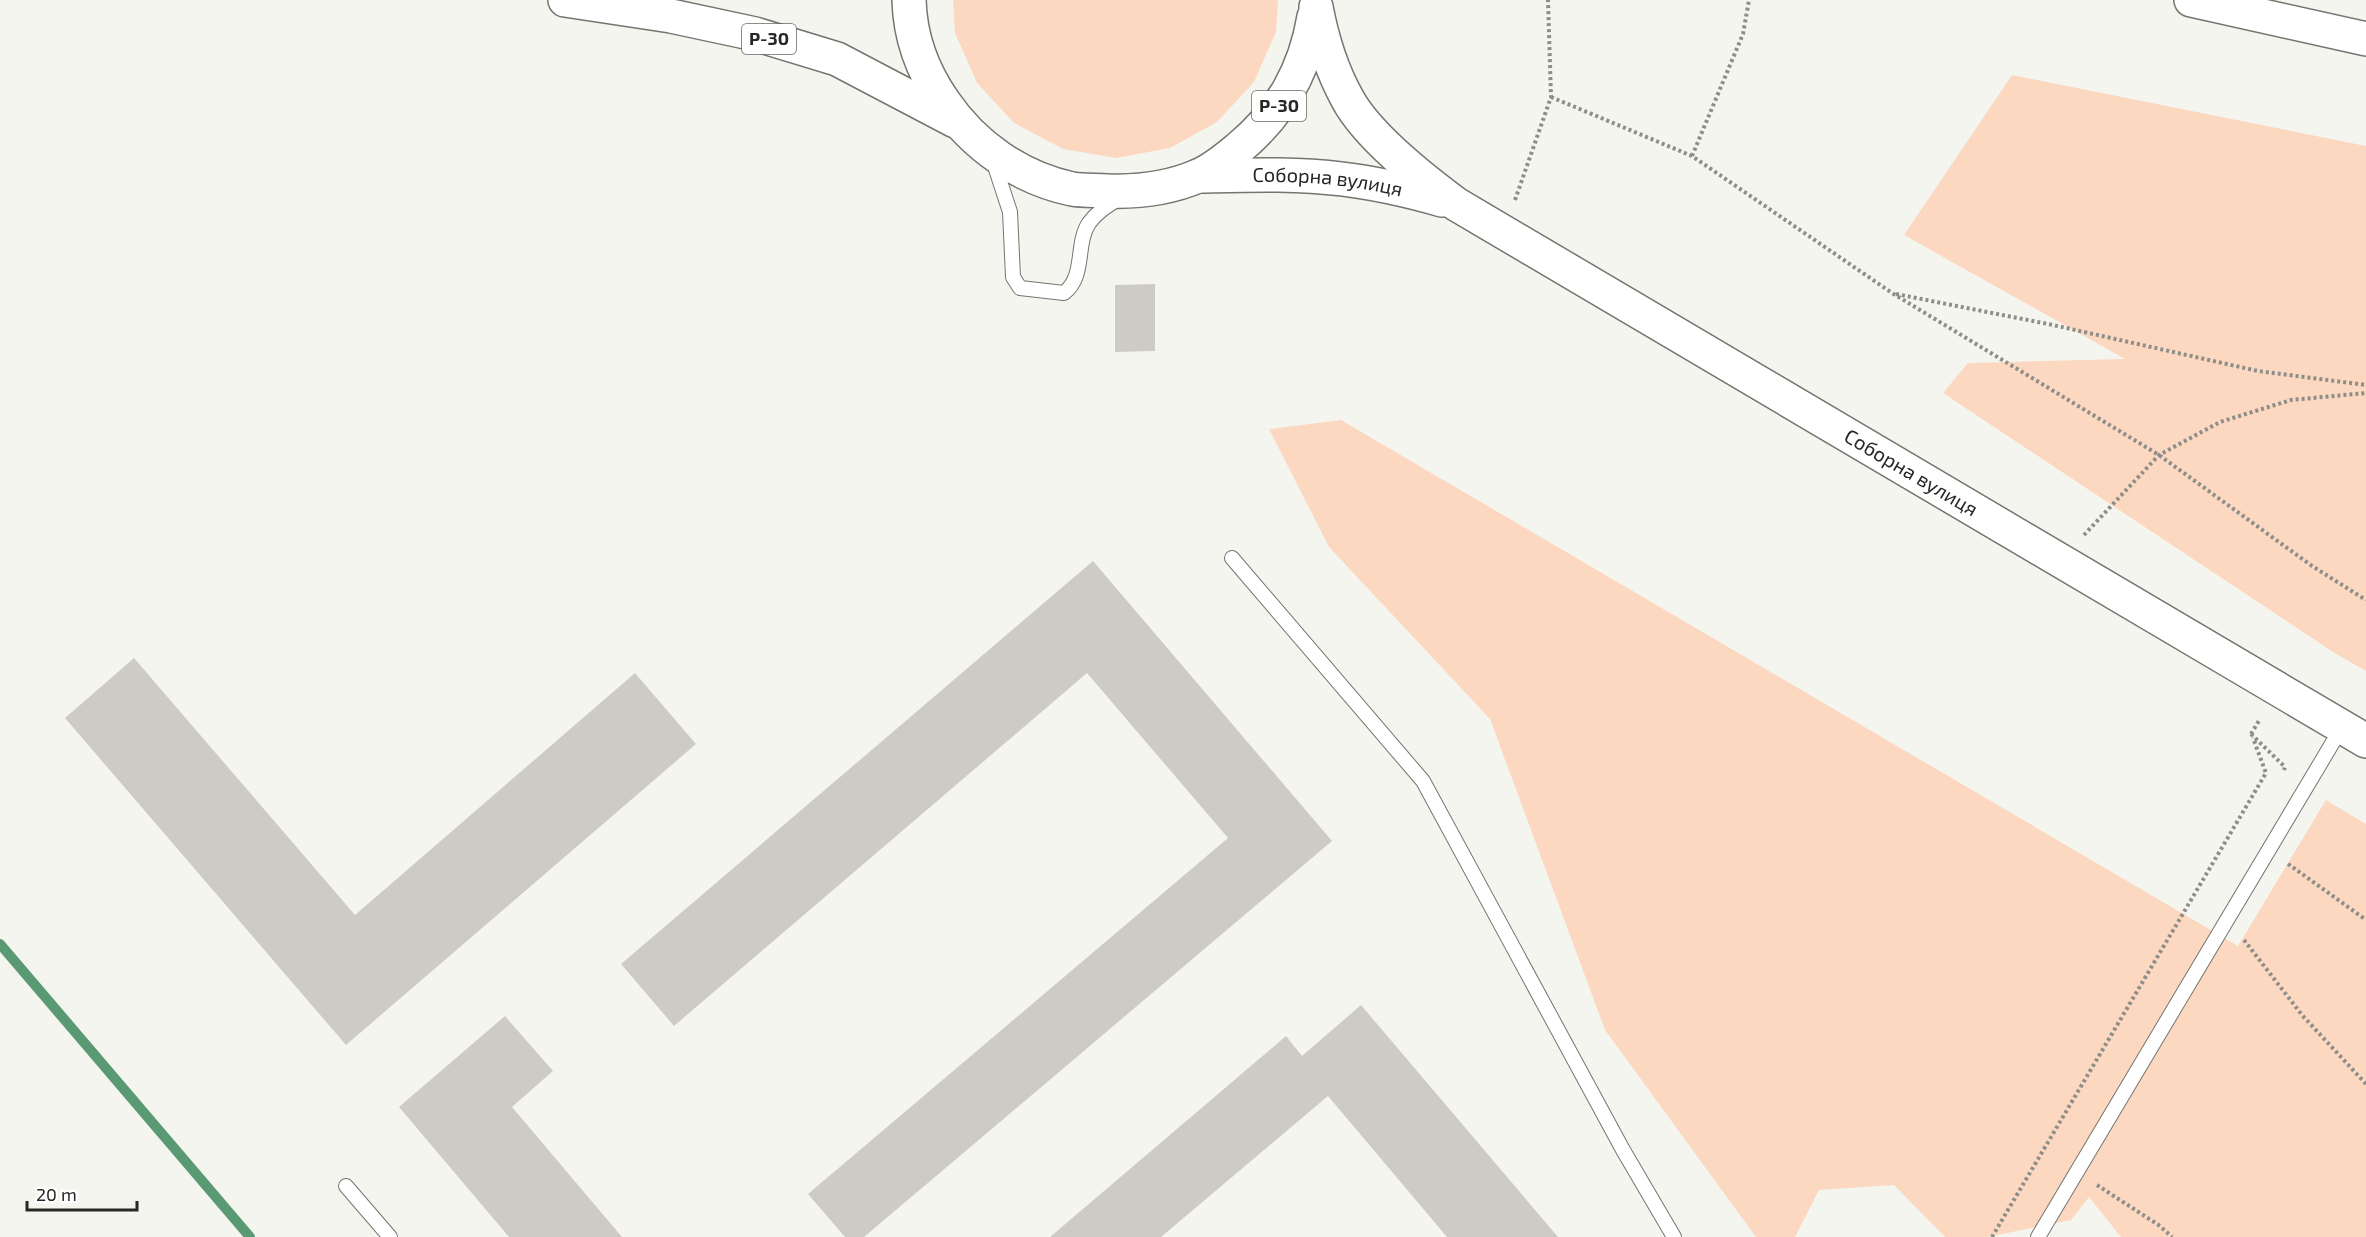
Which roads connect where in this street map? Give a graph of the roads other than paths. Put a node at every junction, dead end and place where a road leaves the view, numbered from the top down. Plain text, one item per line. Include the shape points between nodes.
1 (565, 0) edge
2 (909, 0) edge
3 (2191, 0) edge
4 (1316, 3) edge
5 (2366, 39) edge
6 (958, 123) junction
7 (990, 152) junction
8 (1198, 176) junction
9 (1130, 192) junction
10 (1456, 204) junction
11 (1232, 558) dead end
12 (2354, 734) edge
13 (346, 1186) dead end
14 (390, 1237) edge
15 (1674, 1237) edge
16 (2038, 1237) edge

1 - 6 main road, Р-30 via 755,34 837,59
2 - 6 main road via 924,68
3 - 5 main road
4 - 8 main road, Р-30 via 1305,59 1286,96 1252,137 1227,159
4 - 10 main road, Соборна вулиця via 1323,44 1347,100 1405,164
6 - 7 main road, Р-30
7 - 9 main road, Р-30 via 1031,176 1073,189
7 - 9 lane via 1010,212 1013,277 1020,288 1064,293 1074,285 1088,225 1102,209
8 - 9 main road, Р-30
8 - 10 main road, Соборна вулиця via 1342,178
10 - 12 main road, Соборна вулиця
11 - 15 lane via 1423,781
12 - 16 lane via 2268,850
13 - 14 lane

